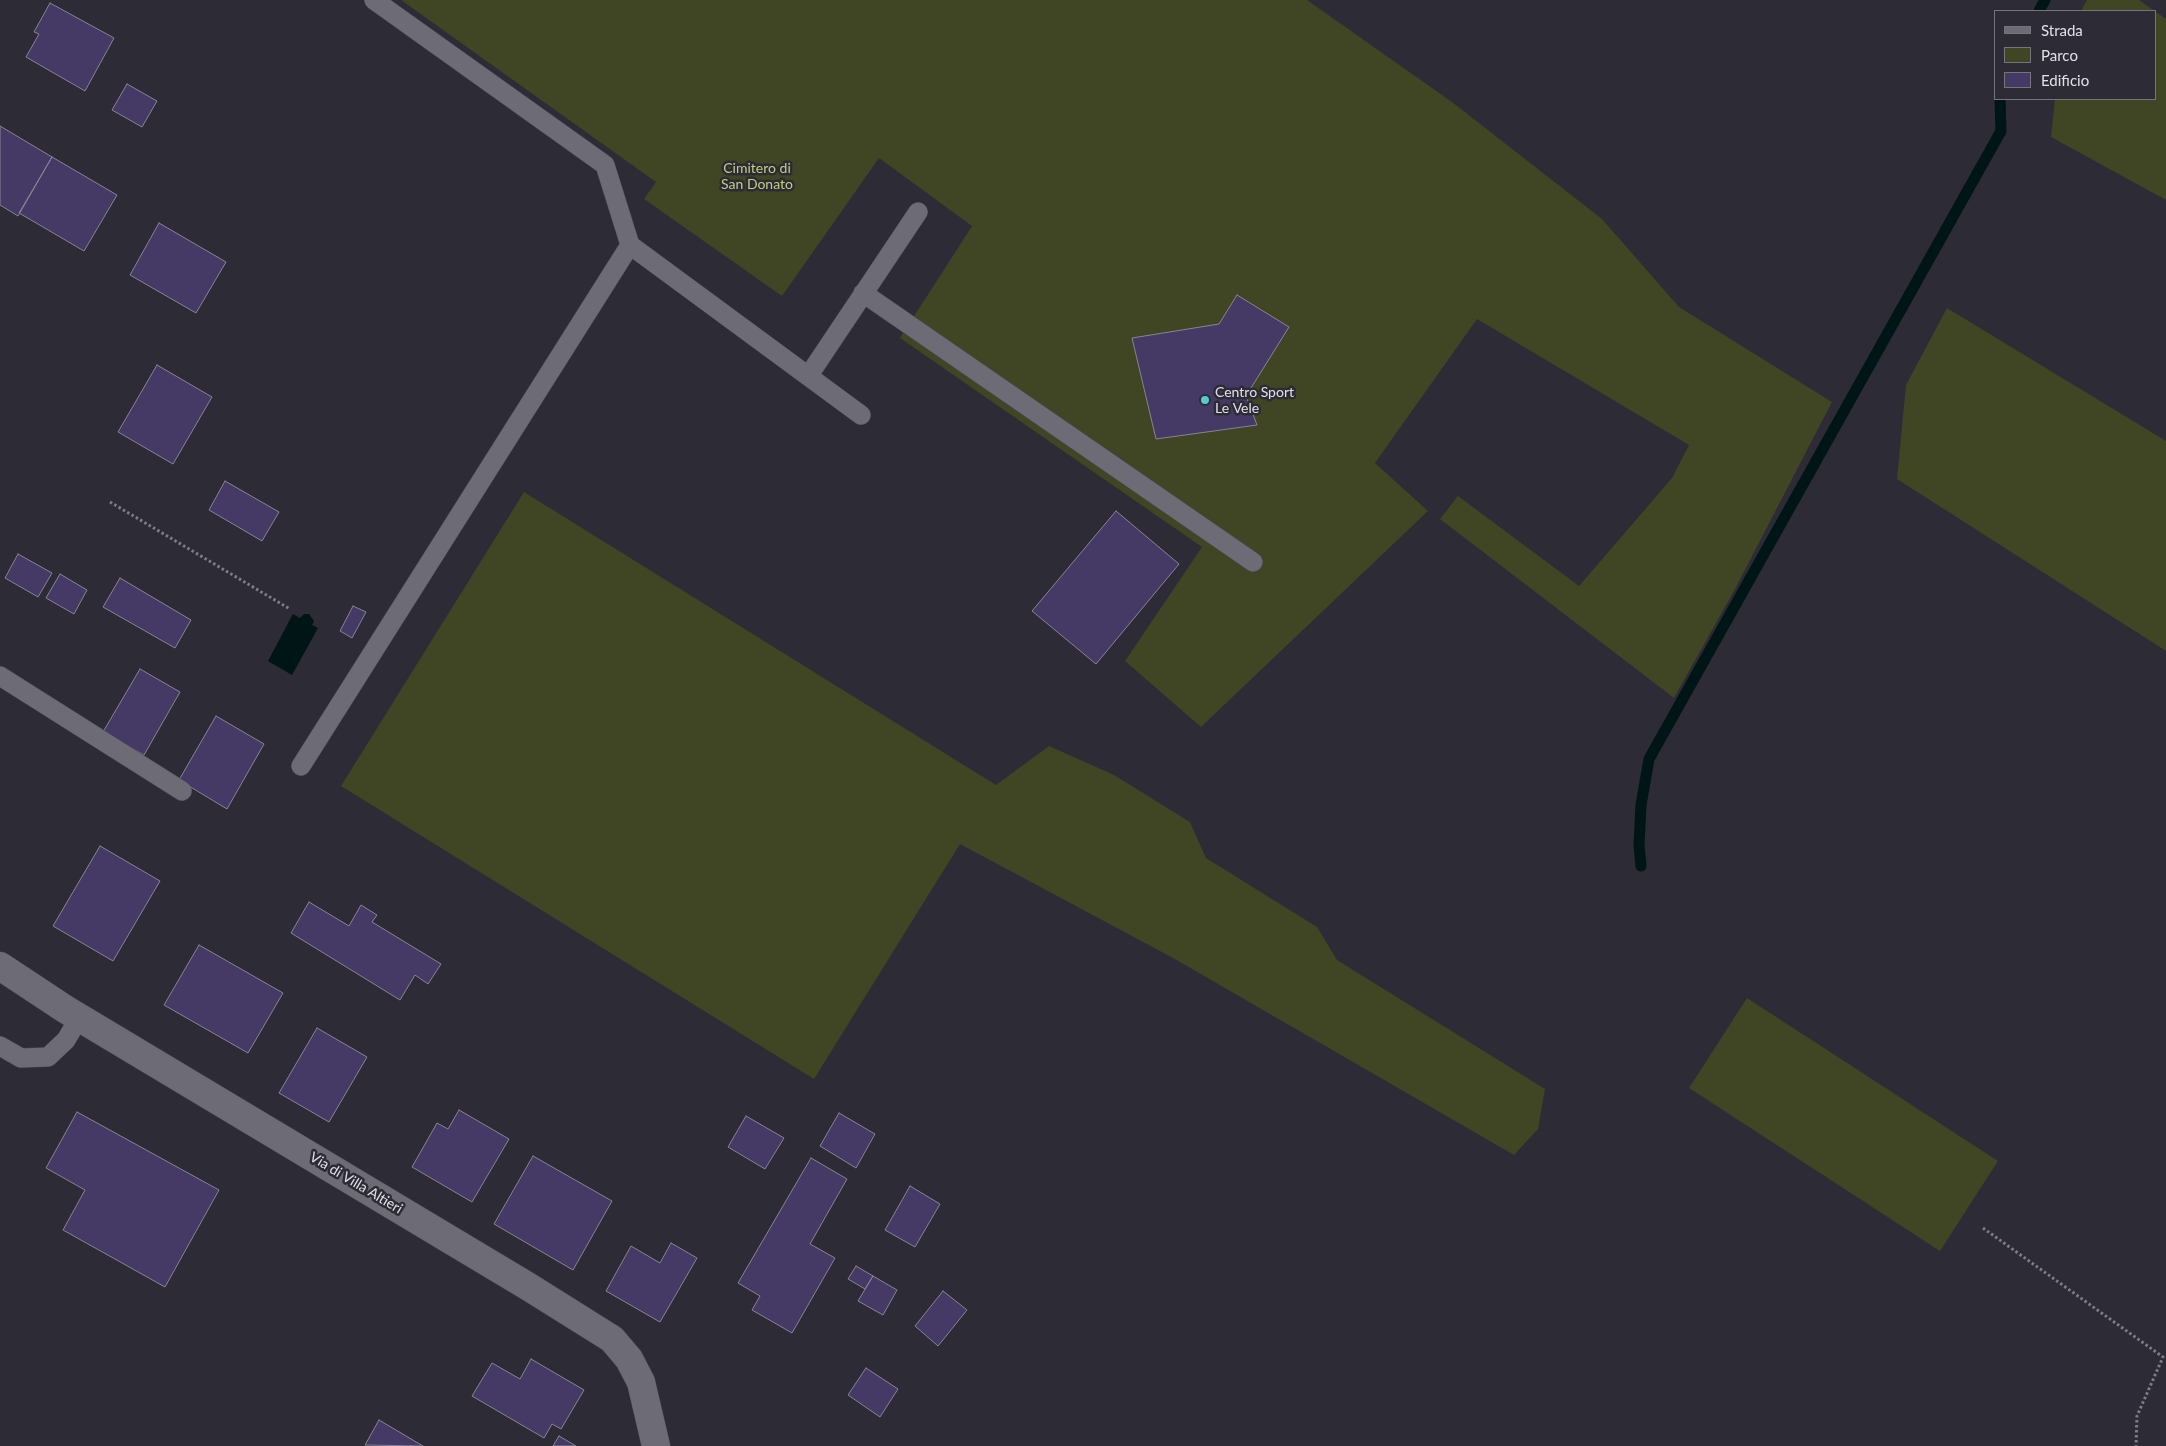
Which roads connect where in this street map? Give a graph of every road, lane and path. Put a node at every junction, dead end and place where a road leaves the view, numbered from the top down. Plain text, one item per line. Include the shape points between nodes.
1 (374, 0) edge
2 (918, 212) dead end
3 (630, 245) junction
4 (863, 293) junction
5 (809, 376) junction
6 (861, 415) dead end
7 (110, 502) dead end
8 (1253, 562) dead end
9 (290, 609) dead end
10 (0, 676) edge
11 (301, 766) dead end
12 (182, 791) dead end
13 (0, 966) edge
14 (79, 1018) junction
15 (0, 1046) edge
16 (1984, 1228) dead end
17 (656, 1446) edge
18 (2136, 1446) edge

1 - 3 lane via 605,165
2 - 4 lane
3 - 5 lane
3 - 11 lane
4 - 5 lane
4 - 8 lane
5 - 6 lane
7 - 9 path
10 - 12 lane
13 - 14 street, Via di Villa Altieri
14 - 15 lane via 66,1040 48,1058 21,1058
14 - 17 street, Via di Villa Altieri via 612,1339 629,1359 641,1382
16 - 18 path via 2163,1357 2137,1416

